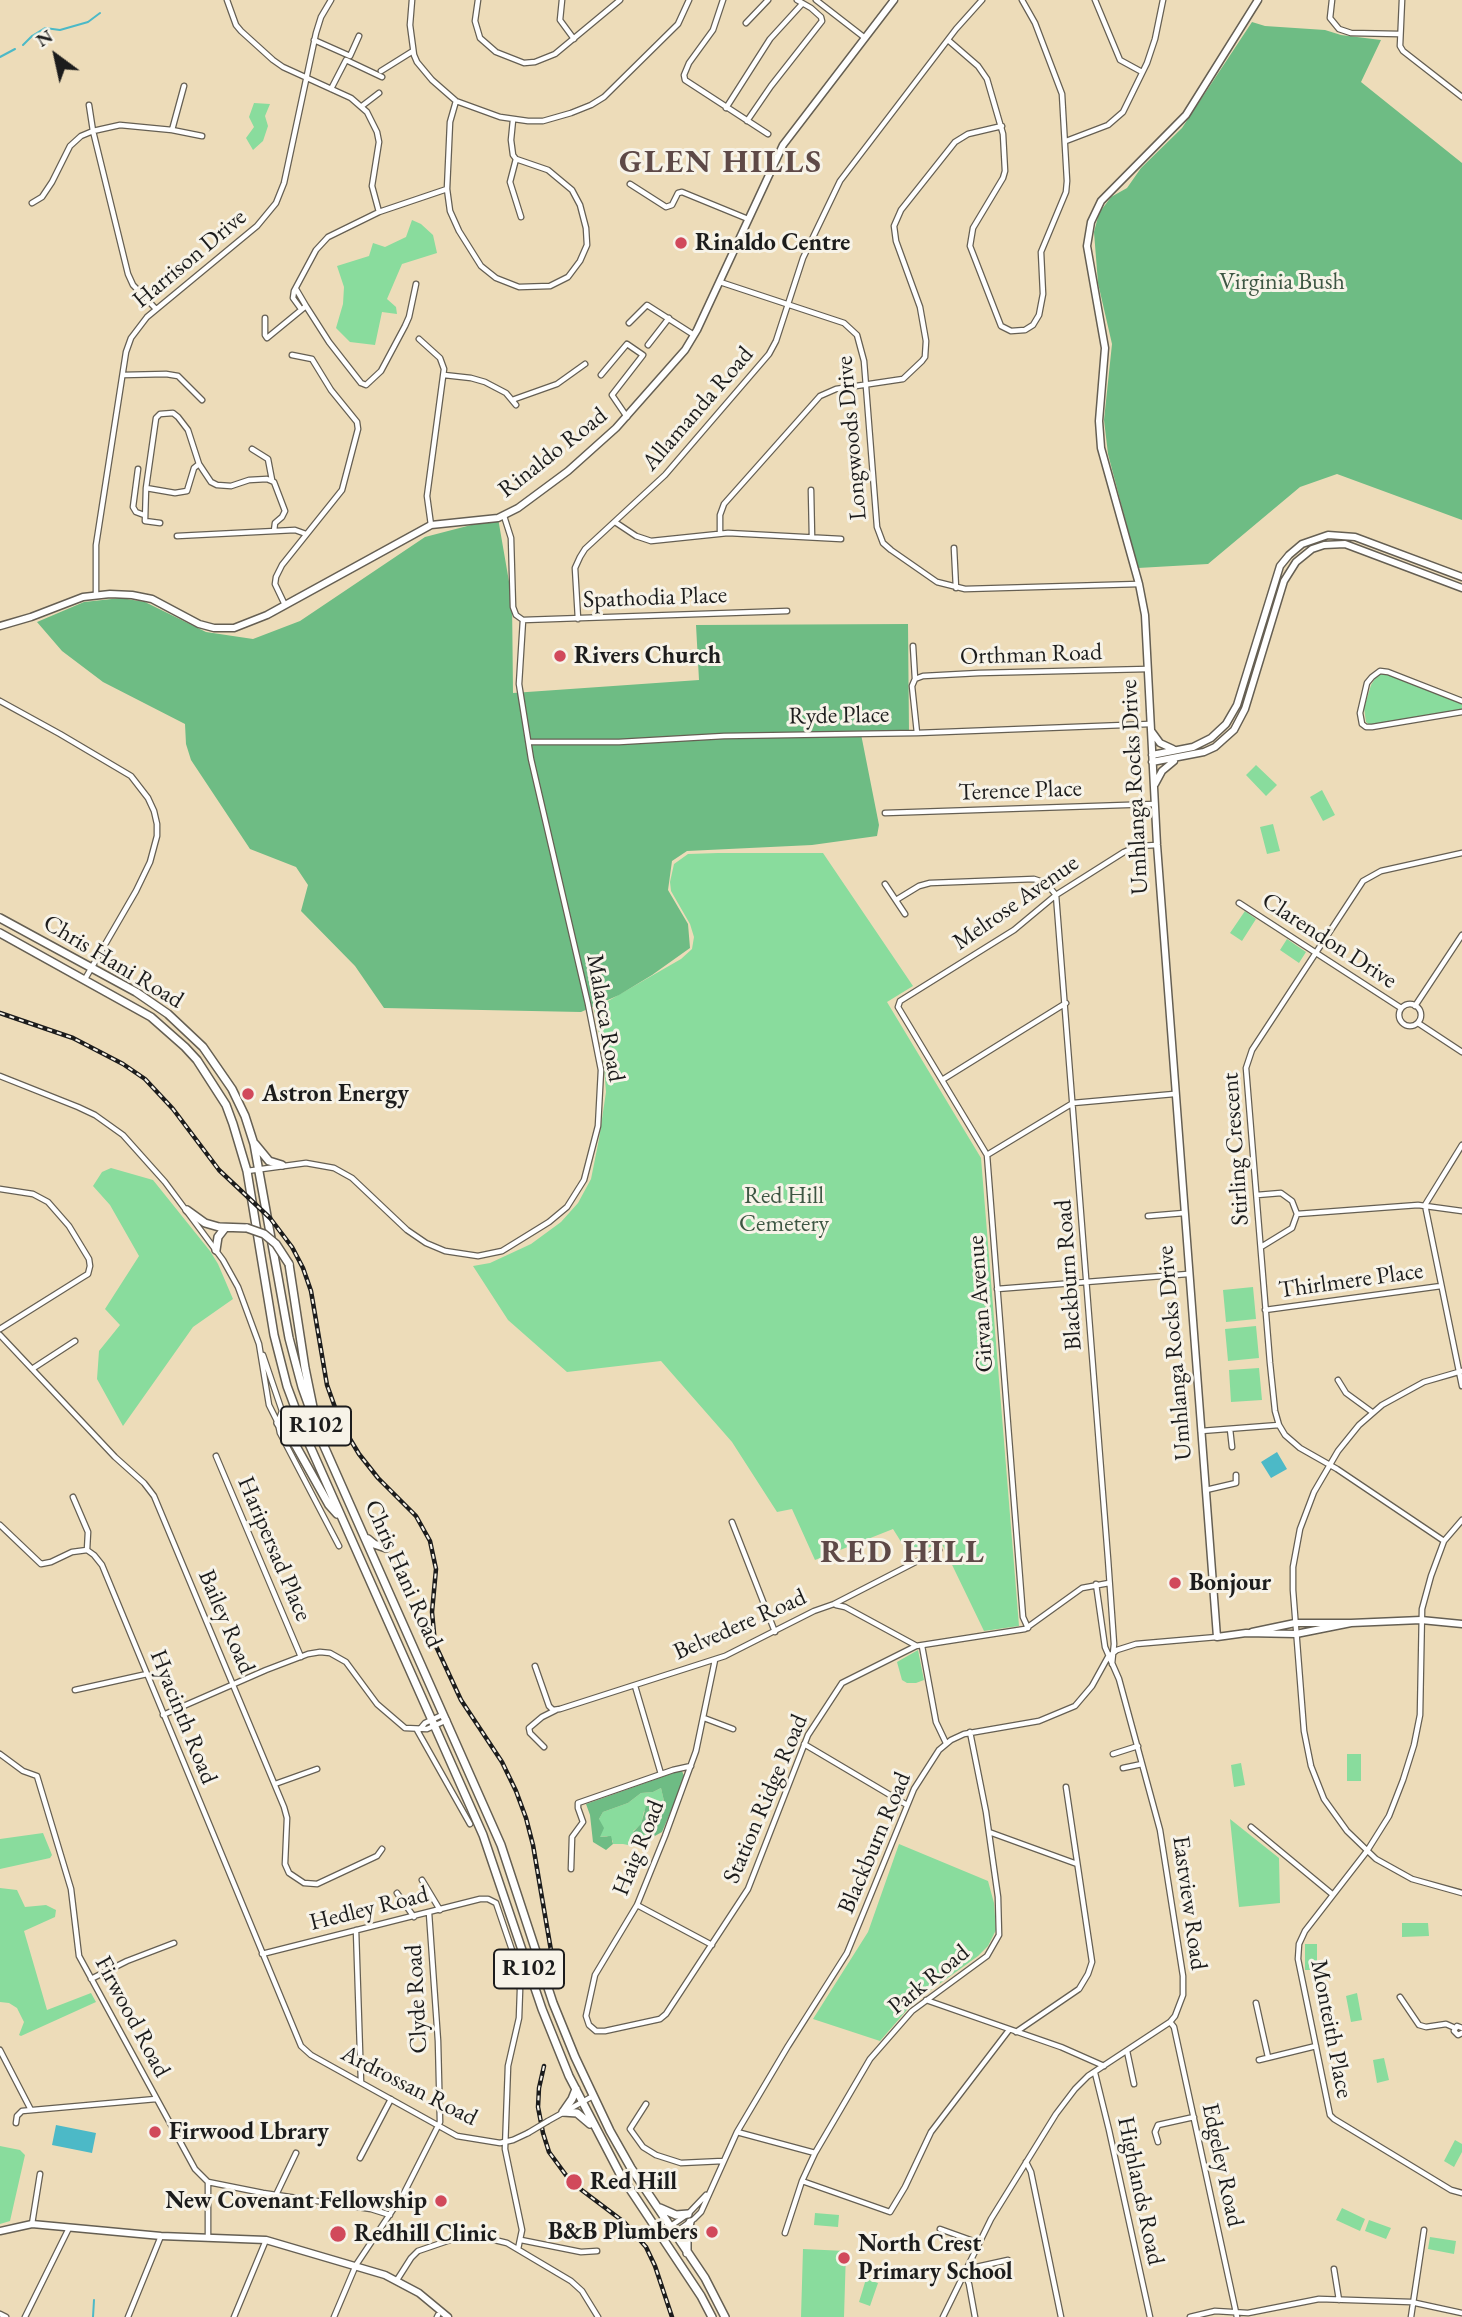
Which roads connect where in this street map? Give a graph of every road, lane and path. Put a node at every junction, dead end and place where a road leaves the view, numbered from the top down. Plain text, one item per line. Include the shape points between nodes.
1 (227, 0) edge
2 (331, 0) edge
3 (412, 0) edge
4 (478, 0) edge
5 (562, 0) edge
6 (620, 0) edge
7 (689, 0) edge
8 (723, 0) edge
9 (768, 0) edge
10 (816, 0) edge
11 (894, 0) edge
12 (982, 0) edge
13 (1022, 0) edge
14 (1095, 0) edge
15 (1163, 0) edge
16 (1258, 0) edge
17 (1332, 0) edge
18 (1402, 0) edge
19 (799, 2) edge
20 (746, 23) dead end
21 (1399, 34) junction
22 (359, 36) dead end
23 (865, 38) junction
24 (574, 39) junction
25 (314, 40) junction
26 (948, 40) junction
27 (414, 51) junction
28 (1142, 72) junction
29 (306, 79) junction
30 (184, 86) dead end
31 (331, 89) junction
32 (379, 93) dead end
33 (1462, 97) edge
34 (456, 101) junction
35 (89, 105) dead end
36 (362, 106) junction
37 (726, 107) junction
38 (513, 120) junction
39 (747, 121) junction
40 (1002, 125) junction
41 (172, 130) junction
42 (93, 131) junction
43 (768, 134) dead end
44 (202, 136) dead end
45 (1066, 141) junction
46 (516, 159) junction
47 (630, 184) dead end
48 (447, 190) junction
49 (32, 203) dead end
50 (379, 212) junction
51 (521, 217) dead end
52 (748, 219) junction
53 (720, 282) junction
54 (416, 284) dead end
55 (788, 304) junction
56 (304, 308) junction
57 (156, 309) junction
58 (265, 318) dead end
59 (669, 318) junction
60 (629, 323) dead end
61 (694, 335) junction
62 (419, 339) dead end
63 (648, 345) dead end
64 (292, 355) dead end
65 (585, 364) dead end
66 (601, 374) dead end
67 (123, 375) junction
68 (444, 375) junction
69 (866, 385) junction
70 (202, 401) dead end
71 (627, 418) junction
72 (252, 449) dead end
73 (199, 464) junction
74 (138, 469) dead end
75 (272, 481) junction
76 (146, 488) junction
77 (811, 490) dead end
78 (144, 515) junction
79 (504, 516) junction
80 (615, 522) junction
81 (160, 523) dead end
82 (431, 525) junction
83 (274, 531) junction
84 (720, 533) junction
85 (306, 534) junction
86 (177, 536) dead end
87 (812, 537) junction
88 (841, 539) dead end
89 (954, 548) dead end
90 (1384, 548) junction
91 (1380, 557) junction
92 (1462, 577) edge
93 (1275, 578) junction
94 (1284, 581) junction
95 (1139, 584) junction
96 (956, 588) junction
97 (1462, 588) edge
98 (96, 594) junction
99 (285, 605) junction
100 (787, 611) dead end
101 (578, 619) junction
102 (523, 620) junction
103 (0, 625) edge
104 (914, 646) dead end
105 (1148, 669) junction
106 (915, 679) junction
107 (0, 701) edge
108 (1462, 701) edge
109 (1462, 712) edge
110 (1151, 727) junction
111 (917, 733) junction
112 (529, 742) junction
113 (1185, 753) junction
114 (1152, 758) junction
115 (1154, 788) junction
116 (1155, 804) junction
117 (886, 813) dead end
118 (1157, 845) junction
119 (1462, 853) edge
120 (885, 884) dead end
121 (1056, 894) junction
122 (896, 900) junction
123 (1239, 903) dead end
124 (905, 914) dead end
125 (0, 918) edge
126 (0, 933) edge
127 (1462, 935) edge
128 (1315, 953) junction
129 (92, 967) junction
130 (85, 979) junction
131 (900, 1001) joint
132 (1066, 1003) junction
133 (1415, 1006) junction
134 (1401, 1008) junction
135 (1418, 1023) junction
136 (1462, 1052) edge
137 (0, 1076) edge
138 (943, 1080) junction
139 (1174, 1094) junction
140 (1073, 1103) junction
141 (254, 1144) junction
142 (1462, 1145) edge
143 (987, 1155) junction
144 (282, 1165) junction
145 (259, 1169) junction
146 (247, 1171) junction
147 (0, 1189) edge
148 (1257, 1195) junction
149 (1425, 1205) junction
150 (187, 1210) junction
151 (1462, 1211) edge
152 (1184, 1213) junction
153 (1297, 1214) junction
154 (1148, 1216) dead end
155 (225, 1228) junction
156 (1261, 1247) junction
157 (216, 1250) junction
158 (1188, 1274) junction
159 (1087, 1282) junction
160 (1441, 1286) junction
161 (997, 1289) junction
162 (1265, 1310) junction
163 (0, 1329) edge
164 (0, 1335) edge
165 (75, 1341) dead end
166 (261, 1352) junction
167 (32, 1369) junction
168 (1460, 1372) edge
169 (1338, 1380) dead end
170 (1462, 1386) edge
171 (1372, 1412) junction
172 (278, 1423) junction
173 (316, 1425) junction
174 (1279, 1425) junction
175 (1230, 1429) junction
176 (1201, 1431) junction
177 (1232, 1447) dead end
178 (216, 1456) dead end
179 (1329, 1464) junction
180 (1236, 1475) dead end
181 (1206, 1490) junction
182 (73, 1497) dead end
183 (1462, 1520) edge
184 (344, 1522) junction
185 (732, 1522) dead end
186 (0, 1525) edge
187 (365, 1536) junction
188 (1444, 1541) junction
189 (339, 1546) dead end
190 (386, 1548) dead end
191 (87, 1550) junction
192 (939, 1550) dead end
193 (1109, 1583) junction
194 (1096, 1584) junction
195 (834, 1604) junction
196 (1216, 1619) junction
197 (1421, 1620) junction
198 (1295, 1623) junction
199 (1351, 1623) junction
200 (1462, 1624) edge
201 (1028, 1628) junction
202 (775, 1632) junction
203 (1245, 1634) junction
204 (1296, 1634) junction
205 (1217, 1637) junction
206 (919, 1646) junction
207 (1114, 1653) junction
208 (301, 1657) junction
209 (1108, 1657) junction
210 (715, 1660) junction
211 (1112, 1664) junction
212 (535, 1666) dead end
213 (147, 1674) junction
214 (233, 1685) junction
215 (635, 1686) junction
216 (75, 1690) dead end
217 (556, 1710) junction
218 (163, 1715) junction
219 (445, 1717) junction
220 (704, 1718) junction
221 (434, 1723) junction
222 (419, 1729) junction
223 (733, 1730) dead end
224 (970, 1732) junction
225 (946, 1743) junction
226 (804, 1744) junction
227 (1138, 1746) junction
228 (544, 1747) dead end
229 (0, 1754) edge
230 (1113, 1754) dead end
231 (1142, 1764) junction
232 (691, 1766) junction
233 (1123, 1768) dead end
234 (317, 1769) dead end
235 (661, 1774) junction
236 (275, 1784) junction
237 (1066, 1787) dead end
238 (907, 1805) junction
239 (470, 1824) dead end
240 (1251, 1827) dead end
241 (988, 1831) junction
242 (382, 1849) dead end
243 (1367, 1851) junction
244 (1077, 1864) junction
245 (571, 1869) dead end
246 (422, 1880) dead end
247 (397, 1893) dead end
248 (1462, 1893) edge
249 (1332, 1894) junction
250 (637, 1905) junction
251 (440, 1910) junction
252 (429, 1913) junction
253 (414, 1917) junction
254 (356, 1930) junction
255 (174, 1943) dead end
256 (712, 1945) junction
257 (262, 1954) junction
258 (91, 1979) junction
259 (1400, 1997) dead end
260 (926, 2000) junction
261 (1256, 2003) dead end
262 (1170, 2022) junction
263 (1009, 2029) junction
264 (605, 2031) joint
265 (1462, 2031) edge
266 (1016, 2032) junction
267 (1316, 2046) junction
268 (0, 2050) edge
269 (1127, 2051) junction
270 (1268, 2057) junction
271 (1259, 2060) dead end
272 (1104, 2066) junction
273 (1095, 2073) junction
274 (361, 2083) junction
275 (1134, 2084) dead end
276 (576, 2090) junction
277 (593, 2096) junction
278 (156, 2099) junction
279 (391, 2099) junction
280 (582, 2102) junction
281 (646, 2104) dead end
282 (31, 2110) junction
283 (563, 2112) junction
284 (1194, 2117) junction
285 (16, 2123) dead end
286 (438, 2126) junction
287 (596, 2130) junction
288 (737, 2132) junction
289 (1158, 2142) dead end
290 (505, 2143) junction
291 (296, 2153) dead end
292 (815, 2153) junction
293 (360, 2158) dead end
294 (723, 2161) junction
295 (1026, 2161) junction
296 (40, 2174) dead end
297 (802, 2180) junction
298 (208, 2182) junction
299 (1462, 2193) edge
300 (276, 2195) junction
301 (656, 2206) junction
302 (390, 2215) junction
303 (689, 2218) junction
304 (32, 2224) junction
305 (69, 2228) junction
306 (940, 2229) dead end
307 (672, 2230) junction
308 (1424, 2230) dead end
309 (0, 2231) edge
310 (785, 2233) dead end
311 (161, 2236) junction
312 (661, 2238) junction
313 (208, 2239) junction
314 (266, 2240) junction
315 (521, 2240) junction
316 (979, 2243) junction
317 (518, 2249) junction
318 (597, 2250) dead end
319 (687, 2253) junction
320 (1008, 2260) dead end
321 (356, 2265) junction
322 (1334, 2269) dead end
323 (965, 2271) junction
324 (397, 2280) junction
325 (1339, 2300) junction
326 (1411, 2302) junction
327 (1462, 2313) edge
328 (0, 2314) edge
329 (1237, 2315) edge
330 (6, 2317) edge
331 (25, 2317) edge
332 (128, 2317) edge
333 (234, 2317) edge
334 (334, 2317) edge
335 (448, 2317) edge
336 (598, 2317) edge
337 (712, 2317) edge
338 (725, 2317) edge
339 (943, 2317) edge
340 (975, 2317) edge
341 (1062, 2317) edge
342 (1150, 2317) edge
343 (1190, 2317) edge
344 (1411, 2317) edge

1 - 29 street via 236,25 247,38
2 - 25 street, Harrison Drive
3 - 27 street
4 - 24 street via 475,21 480,38 514,61 545,59
5 - 24 street via 559,15
6 - 24 street
7 - 38 street via 678,24 604,97 555,118
8 - 37 street via 711,33 693,56 684,78
9 - 20 street
10 - 23 street
11 - 23 street, Rinaldo Road
12 - 26 street, Allamanda Road
13 - 45 street via 1062,94
14 - 28 street via 1120,60
15 - 28 street
16 - 95 street, Umhlanga Rocks Drive via 1192,106 1101,201 1089,231 1088,255 1105,348 1100,440
17 - 21 street via 1330,18 1335,27 1350,33
18 - 21 street
19 - 37 street
19 - 39 street via 821,16 821,24
21 - 33 street via 1403,51
22 - 25 street via 350,56
23 - 52 street, Rinaldo Road via 783,145
25 - 29 street, Harrison Drive
26 - 40 street via 988,79
26 - 55 street, Allamanda Road via 840,180 803,258
27 - 31 street via 381,74 346,60
27 - 34 street via 421,67
28 - 45 street via 1119,117
29 - 31 street
29 - 57 street, Harrison Drive via 284,183 271,211
30 - 41 street
31 - 36 street
32 - 36 street
34 - 38 street
34 - 48 street via 450,122
35 - 42 street
36 - 50 street via 377,132 372,187
37 - 39 street
38 - 46 street via 511,145
39 - 43 street
40 - 45 street via 1003,178 973,228 970,246 1001,326 1008,330 1030,327 1039,315 1041,252 1068,180
40 - 69 street via 960,138 897,217 894,232 920,307 925,357 904,379
41 - 42 street via 120,125
41 - 44 street
42 - 49 street via 70,146 42,197
42 - 57 street via 131,280
46 - 48 street via 560,178 580,205 587,245 574,270 557,283 519,287 488,273 458,231
46 - 51 street via 510,182
47 - 52 street via 666,207 680,192
48 - 50 street
50 - 56 street via 328,237 316,250 293,298
52 - 53 street, Rinaldo Road
53 - 55 street, Longwoods Drive
53 - 61 street, Rinaldo Road
54 - 56 street via 405,326 381,371 366,384
55 - 69 street, Longwoods Drive via 854,330 862,346
55 - 80 street, Allamanda Road via 769,354 665,475
56 - 58 street via 267,338
57 - 67 street, Harrison Drive via 131,338
59 - 60 street via 647,305
59 - 61 street
59 - 63 street
61 - 71 street, Rinaldo Road
62 - 68 street via 440,358
64 - 85 street via 312,359 358,426 342,490
65 - 68 street via 557,384 514,402 479,380
66 - 71 street via 627,344 643,355 612,395
67 - 70 street via 178,376
67 - 98 street, Harrison Drive via 96,545
68 - 82 street via 427,496
69 - 84 street via 831,390 814,401 724,505
69 - 96 street, Longwoods Drive via 879,535 891,550 928,576
71 - 79 street, Rinaldo Road via 568,471
72 - 75 street via 268,459
73 - 75 street via 208,480 217,485
73 - 76 street via 187,491
73 - 76 street via 190,434 178,417 160,414
74 - 78 street via 134,507
75 - 83 street via 285,511
76 - 78 street
77 - 87 street
78 - 81 street via 146,522
79 - 82 street, Rinaldo Road
79 - 102 street, Malacca Road via 511,538 513,607
80 - 84 street via 652,541
80 - 101 street, Allamanda Road via 577,562
82 - 99 street, Rinaldo Road
83 - 85 street
83 - 86 street
84 - 87 street
85 - 99 street via 276,577
87 - 88 street
89 - 96 street
90 - 91 street
90 - 92 street
90 - 93 street via 1355,537 1328,535 1302,544 1280,566
91 - 94 street via 1345,544 1324,545 1296,562
91 - 97 street
93 - 94 street
93 - 113 street via 1233,715 1211,738
94 - 113 street via 1240,720 1214,747
95 - 96 street, Longwoods Drive
95 - 105 street, Umhlanga Rocks Drive
98 - 99 street, Rinaldo Road via 152,598 214,628 242,626
98 - 103 street, Rinaldo Road
100 - 101 street, Spathodia Place
101 - 102 street, Spathodia Place
102 - 112 street, Malacca Road via 519,684
104 - 106 street
105 - 106 street, Orthman Road
105 - 110 street, Umhlanga Rocks Drive
106 - 111 street
107 - 129 street via 131,776 154,811 157,836 150,862
108 - 109 street via 1380,671 1367,683 1360,713 1362,724 1372,727
110 - 111 street, Ryde Place
110 - 113 street via 1165,747
110 - 114 street, Umhlanga Rocks Drive
111 - 112 street, Ryde Place
112 - 144 street, Malacca Road via 601,1070 598,1126 584,1180 575,1196 558,1216 511,1247 471,1256 426,1243 343,1172 315,1163
113 - 114 street
113 - 115 street via 1162,771
114 - 115 street, Umhlanga Rocks Drive
115 - 116 street, Umhlanga Rocks Drive
116 - 117 street, Terence Place
116 - 118 street, Umhlanga Rocks Drive
118 - 121 street, Melrose Avenue via 1124,852
118 - 139 street, Umhlanga Rocks Drive
119 - 128 street, Stirling Crescent via 1368,877
120 - 122 street
121 - 122 street via 1034,879 930,883
121 - 131 street, Melrose Avenue via 1014,930
121 - 132 street, Blackburn Road
122 - 124 street
123 - 128 street, Clarendon Drive
125 - 129 main road, Chris Hani Road / R102
126 - 130 main road, Chris Hani Road / R102
127 - 133 street
128 - 134 street, Clarendon Drive
128 - 148 street, Stirling Crescent via 1247,1062
129 - 130 street
129 - 141 main road, Chris Hani Road / R102 via 153,1003 203,1047 232,1089
130 - 146 main road, Chris Hani Road / R102 via 152,1017 197,1060 226,1105
131 - 138 street, Girvan Avenue via 900,1013
132 - 138 street
132 - 140 street, Blackburn Road
133 - 134 street
133 - 135 street via 1420,1012
134 - 135 street via 1401,1023 1408,1027
135 - 136 street
137 - 150 street via 78,1107 111,1127
138 - 143 street, Girvan Avenue
139 - 140 street
139 - 152 street, Umhlanga Rocks Drive
140 - 143 street
140 - 159 street, Blackburn Road
141 - 144 main road via 269,1161
141 - 145 main road, Chris Hani Road / R102
142 - 149 street
143 - 161 street, Girvan Avenue
144 - 145 street, Malacca Road
145 - 146 street, Malacca Road
145 - 173 main road, Chris Hani Road / R102 via 289,1338
146 - 184 main road, Chris Hani Road / R102 via 284,1374
147 - 163 street via 33,1194 48,1202 69,1226 90,1266 83,1277
148 - 153 street via 1285,1195
148 - 156 street, Stirling Crescent
149 - 151 street
149 - 153 street
149 - 160 street
150 - 155 main road via 205,1223
150 - 157 street
152 - 154 street
152 - 158 street, Umhlanga Rocks Drive
153 - 156 street via 1292,1228
155 - 157 main road
155 - 173 main road, bridge via 264,1234 289,1264
156 - 162 street, Stirling Crescent
157 - 166 street via 238,1287
158 - 159 street
158 - 176 street, Umhlanga Rocks Drive
159 - 161 street
159 - 193 street, Blackburn Road
160 - 162 street, Thirlmere Place
160 - 168 street
161 - 201 street, Girvan Avenue via 1023,1617
162 - 174 street, Stirling Crescent
164 - 167 street, Bailey Road
165 - 167 street
166 - 172 street via 269,1405
166 - 172 street via 282,1411
167 - 214 street, Bailey Road via 150,1490
168 - 170 street
168 - 171 street via 1417,1385
169 - 171 street via 1346,1393
171 - 179 street
172 - 184 main road
172 - 189 street via 286,1448
173 - 187 main road, Chris Hani Road / R102
174 - 175 street
174 - 179 street via 1300,1448
175 - 176 street
175 - 177 street
176 - 181 street, Umhlanga Rocks Drive
178 - 208 street, Haripersad Place
179 - 188 street
179 - 198 street via 1300,1529 1293,1567
180 - 181 street via 1236,1483
181 - 196 street, Umhlanga Rocks Drive
182 - 191 street, Hyacinth Road via 88,1532
183 - 188 street
184 - 221 main road, Chris Hani Road / R102
185 - 202 street
186 - 191 street via 41,1564
187 - 190 main road
187 - 219 main road, Chris Hani Road / R102
188 - 197 street, Monteith Place
191 - 213 street, Hyacinth Road via 102,1565
192 - 195 street, Belvedere Road
193 - 194 street, Station Ridge Road
193 - 207 street, Blackburn Road
194 - 201 street, Station Ridge Road via 1082,1588
194 - 209 street
195 - 202 street, Belvedere Road
195 - 206 street
196 - 203 street via 1225,1630
196 - 205 street, Umhlanga Rocks Drive
197 - 199 street
197 - 200 street
197 - 243 street, Monteith Place via 1420,1716 1414,1745 1396,1801
198 - 199 street
198 - 203 street
198 - 204 street
199 - 204 street
201 - 206 street, Station Ridge Road
202 - 210 street, Belvedere Road
203 - 204 street
203 - 205 street
204 - 243 street via 1311,1766 1331,1809
205 - 207 street via 1136,1644
206 - 225 street via 936,1722
206 - 226 street, Station Ridge Road via 842,1683
207 - 209 street
207 - 211 street
208 - 214 street
208 - 222 street via 320,1652 339,1657 388,1715 405,1728
209 - 211 street, Eastview Road
209 - 224 street, Blackburn Road via 1074,1706 1030,1724
210 - 215 street, Belvedere Road
210 - 220 street, Haig Road
211 - 227 street, Eastview Road
212 - 217 street via 547,1700
213 - 216 street
213 - 218 street, Hyacinth Road
214 - 218 street
214 - 236 street, Bailey Road
215 - 217 street, Belvedere Road
215 - 235 street
217 - 228 street via 529,1728
218 - 257 street, Hyacinth Road
219 - 221 street
219 - 277 main road, Chris Hani Road / R102 via 501,1845 553,2003
220 - 223 street
220 - 232 street, Haig Road
221 - 222 street
221 - 276 main road, Chris Hani Road / R102 via 491,1853 542,2009
222 - 239 street
224 - 225 street, Blackburn Road
224 - 241 street, Park Road
225 - 238 street, Blackburn Road
226 - 238 street
226 - 256 street, Station Ridge Road via 748,1889
227 - 230 street
227 - 231 street, Eastview Road
229 - 258 street, Firwood Road via 38,1779 71,1889 79,1956
231 - 233 street
231 - 262 street, Eastview Road via 1160,1830 1182,1976 1183,1995
232 - 235 street
232 - 250 street, Haig Road
234 - 236 street
235 - 245 street via 581,1801 583,1822 572,1837
236 - 242 street, Bailey Road via 287,1818 285,1864 299,1881 310,1885 325,1881
237 - 244 street
238 - 288 street, Blackburn Road via 847,1953
240 - 249 street
241 - 244 street
241 - 260 street, Park Road via 999,1935 987,1956
243 - 248 street via 1412,1879
243 - 249 street, Monteith Place
244 - 266 street via 1091,1969 1079,1989
246 - 251 street
247 - 253 street
249 - 267 street, Monteith Place via 1305,1931 1299,1950
250 - 256 street
250 - 264 street, Haig Road via 594,1975 586,2019 593,2029
251 - 252 street, Hedley Road
251 - 290 street, Hedley Road via 493,1901 515,1959 519,2018 508,2066
252 - 253 street, Hedley Road
252 - 286 street, Clyde Road
253 - 254 street, Hedley Road
254 - 257 street, Hedley Road
254 - 274 street
255 - 258 street
256 - 264 street, Station Ridge Road via 663,2018
257 - 274 street, Ardrossan Road via 301,2046
258 - 278 street, Firwood Road
259 - 265 street via 1419,2025 1446,2024 1455,2028 1455,2034
260 - 263 street
260 - 292 street, Park Road via 870,2059
261 - 270 street
262 - 269 street
262 - 284 street, Edgeley Road
263 - 266 street
263 - 297 street via 931,2132 890,2212
266 - 272 street
267 - 270 street
267 - 299 street, Monteith Place via 1332,2117
268 - 282 street
269 - 272 street
269 - 275 street
270 - 271 street
272 - 273 street
273 - 295 street via 1075,2089
273 - 342 street, Highlands Road
274 - 279 street, Ardrossan Road
276 - 280 main road, Chris Hani Road / R102
276 - 283 main road
277 - 280 street, Ardrossan Road
277 - 301 main road, Chris Hani Road / R102
278 - 282 street
278 - 298 street, Firwood Road via 189,2160
279 - 286 street, Ardrossan Road
279 - 293 street
280 - 283 street, Ardrossan Road
280 - 287 main road, Chris Hani Road / R102
281 - 294 street via 631,2131 649,2151 674,2161
282 - 285 street via 20,2113
283 - 287 main road via 577,2113
283 - 290 street, Ardrossan Road, bridge
284 - 289 street via 1157,2126
284 - 329 street, Edgeley Road
286 - 290 street, Ardrossan Road via 470,2139
286 - 302 street
287 - 312 main road, Chris Hani Road / R102
288 - 292 street
288 - 294 street, Blackburn Road
290 - 315 street
291 - 300 street
292 - 297 street, Park Road
294 - 303 street, Blackburn Road via 709,2192
295 - 316 street
295 - 341 street
296 - 304 street
297 - 310 street, Park Road
298 - 300 street
298 - 313 street
300 - 302 street
301 - 303 main road
301 - 307 main road, Chris Hani Road / R102
302 - 321 street
303 - 307 street, Blackburn Road
303 - 319 main road
304 - 305 street
304 - 309 street
305 - 311 street
305 - 331 street
306 - 316 street
307 - 312 street, Blackburn Road
307 - 319 main road, Chris Hani Road / R102
308 - 326 street
311 - 313 street
311 - 332 street
312 - 337 main road, Chris Hani Road / R102
313 - 314 street
314 - 321 street
314 - 333 street
315 - 317 street
315 - 318 street via 581,2252
316 - 323 street
317 - 324 street via 474,2235 456,2238 418,2250
317 - 336 street via 577,2286
319 - 338 main road, Chris Hani Road / R102
320 - 323 street
321 - 324 street
321 - 334 street
322 - 325 street
323 - 339 street
323 - 340 street
324 - 335 street
325 - 326 street
325 - 329 street via 1304,2301
326 - 327 street
326 - 344 street
328 - 330 street
329 - 343 street via 1216,2311

